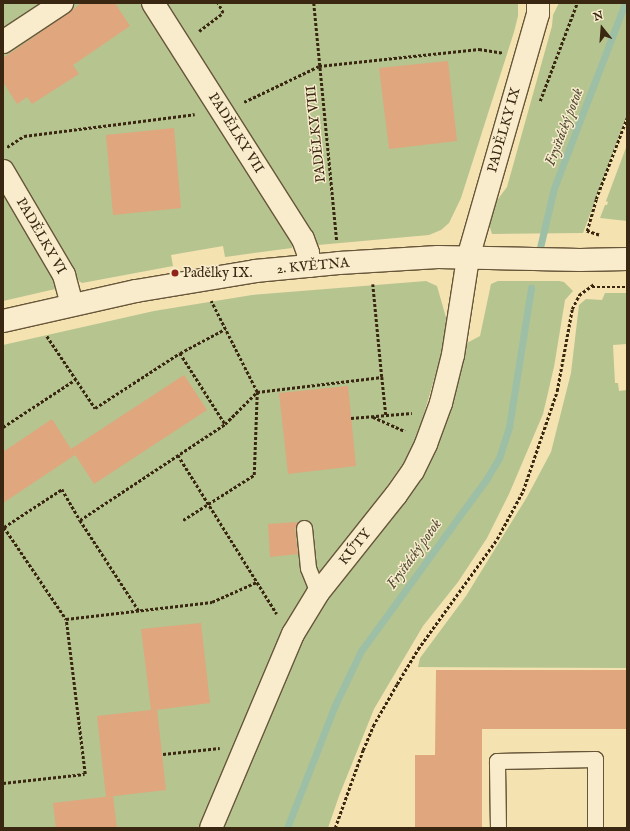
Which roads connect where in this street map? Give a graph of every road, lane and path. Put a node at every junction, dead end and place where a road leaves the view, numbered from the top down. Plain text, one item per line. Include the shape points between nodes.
1 (62, 3) edge
2 (153, 3) edge
3 (218, 3) edge
4 (314, 3) edge
5 (538, 3) edge
6 (3, 42) edge
7 (181, 45) junction
8 (526, 57) junction
9 (319, 66) junction
10 (222, 112) junction
11 (627, 118) edge
12 (3, 150) edge
13 (3, 171) edge
14 (468, 258) junction
15 (627, 259) edge
16 (591, 260) junction
17 (339, 263) junction
18 (309, 266) junction
19 (372, 278) dead end
20 (585, 284) dead end
21 (591, 287) junction
22 (627, 287) edge
23 (208, 296) dead end
24 (72, 304) junction
25 (3, 321) edge
26 (225, 329) junction
27 (46, 335) dead end
28 (180, 353) junction
29 (382, 377) junction
30 (76, 379) junction
31 (257, 392) junction
32 (417, 413) dead end
33 (373, 416) junction
34 (386, 416) junction
35 (351, 418) dead end
36 (225, 424) junction
37 (3, 427) edge
38 (411, 434) dead end
39 (178, 455) junction
40 (208, 504) junction
41 (80, 520) junction
42 (183, 520) dead end
43 (4, 527) edge
44 (304, 528) dead end
45 (258, 582) junction
46 (318, 593) junction
47 (139, 611) junction
48 (66, 620) junction
49 (281, 621) dead end
50 (220, 748) dead end
51 (163, 754) dead end
52 (3, 783) edge
53 (211, 828) edge
54 (335, 828) edge
55 (498, 828) edge
56 (595, 828) edge

1 - 6 street
2 - 7 street, PADĚLKY VII
3 - 7 path via 223,13
4 - 9 path, PADĚLKY VIII
5 - 8 street, PADĚLKY IX via 538,14
7 - 10 street, PADĚLKY VII
8 - 9 path via 479,49
8 - 14 street, PADĚLKY IX
9 - 10 path
9 - 17 path, PADĚLKY VIII
10 - 12 path via 24,136
10 - 18 street, PADĚLKY VII via 303,240
11 - 16 path via 596,199 587,231 604,237
13 - 24 street, PADĚLKY VI via 64,275
14 - 16 street, 2. KVĚTNA
14 - 17 street, 2. KVĚTNA via 438,257
14 - 46 street, KÚTY via 453,356 441,403 426,444 413,471 396,495
15 - 16 street, 2. KVĚTNA
16 - 21 path via 598,280
17 - 18 street, 2. KVĚTNA
18 - 24 street, 2. KVĚTNA via 239,274
19 - 29 path
20 - 21 path
21 - 22 path
21 - 54 path via 579,295 572,310 557,391 523,491 497,539 418,649 373,726
23 - 26 path
24 - 25 street, 2. KVĚTNA
26 - 28 path
26 - 31 path
27 - 30 path
28 - 30 path via 95,408
28 - 36 path
29 - 31 path
29 - 34 path
30 - 37 path
31 - 36 path
31 - 40 path via 254,474
32 - 34 path
33 - 34 path
33 - 35 path
33 - 38 path
36 - 39 path
39 - 40 path
39 - 41 path
40 - 42 path
40 - 45 path
41 - 43 path via 62,489
41 - 47 path
43 - 48 path
44 - 46 lane via 308,568
45 - 47 path via 212,602
45 - 49 path
46 - 53 street, KÚTY via 293,634
47 - 48 path
48 - 52 path via 85,774
50 - 51 path
55 - 56 lane via 497,761 595,759

